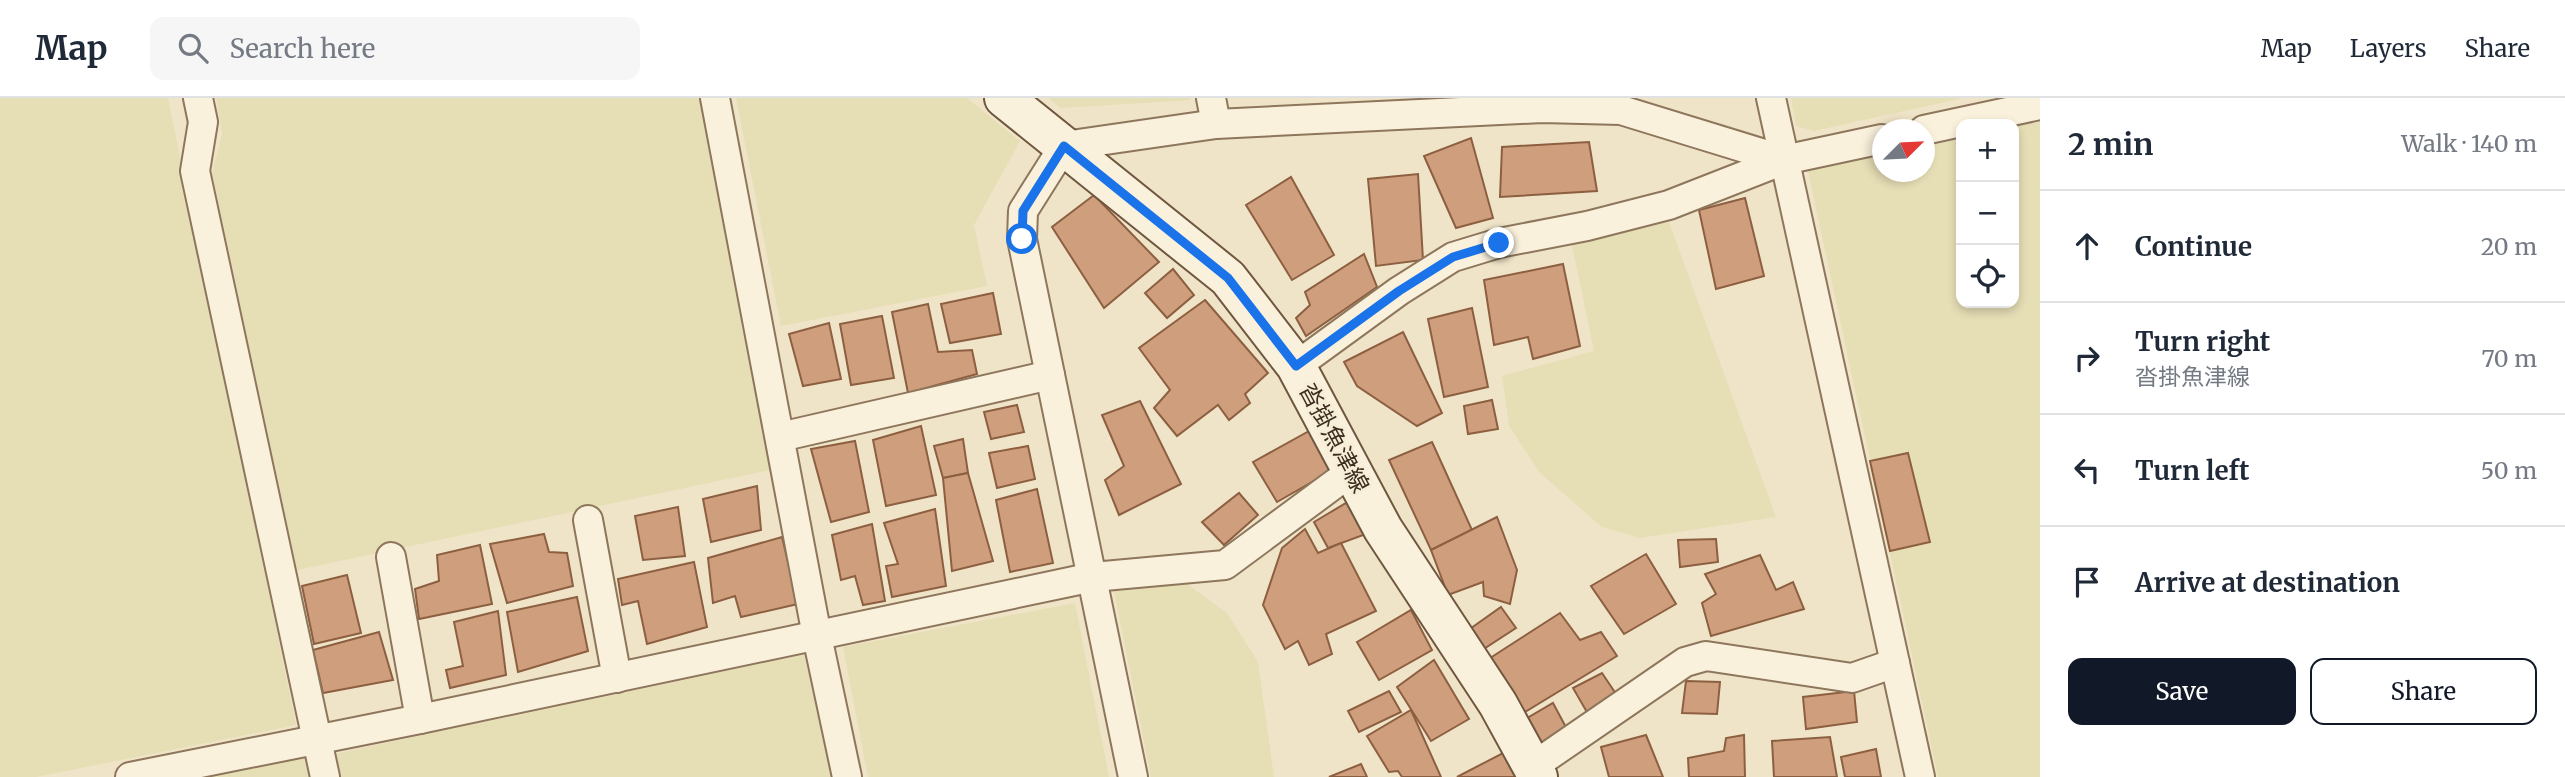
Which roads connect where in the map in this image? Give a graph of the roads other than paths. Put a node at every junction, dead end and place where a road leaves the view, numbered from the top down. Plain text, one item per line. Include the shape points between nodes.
1 (198, 98) edge
2 (715, 98) edge
3 (1004, 98) edge
4 (1771, 98) edge
5 (1620, 104) edge
6 (2040, 105) edge
7 (1213, 111) edge
8 (1935, 128) edge
9 (1872, 141) edge
10 (1064, 146) junction
11 (1784, 160) junction
12 (1296, 366) junction
13 (1050, 375) junction
14 (779, 437) junction
15 (1352, 471) junction
16 (588, 520) dead end
17 (391, 557) dead end
18 (1093, 577) junction
19 (817, 636) junction
20 (1895, 663) junction
21 (617, 678) junction
22 (420, 719) junction
23 (318, 740) junction
24 (1535, 772) edge
25 (130, 777) edge
26 (325, 777) edge
27 (846, 777) edge
28 (1133, 777) edge
29 (1920, 777) edge

1 - 23 street via 203,121 195,171
2 - 14 street
3 - 10 main road, 沓掛魚津線
4 - 11 street
5 - 7 street
5 - 11 street
6 - 8 street
7 - 10 street
9 - 11 street
10 - 12 main road, 沓掛魚津線 via 1228,278
10 - 13 street via 1023,211 1022,239
11 - 12 street via 1669,205 1453,257
11 - 20 street
12 - 15 main road, 沓掛魚津線
13 - 14 street
13 - 18 street
14 - 19 street
15 - 18 street via 1225,565
15 - 24 main road, 沓掛魚津線 via 1383,529 1498,704
16 - 21 street
17 - 22 street
18 - 19 street
18 - 28 street
19 - 21 street
19 - 27 street
20 - 24 street via 1852,678 1706,656 1685,662
20 - 29 street
21 - 22 street
22 - 23 street
23 - 25 street
23 - 26 street

